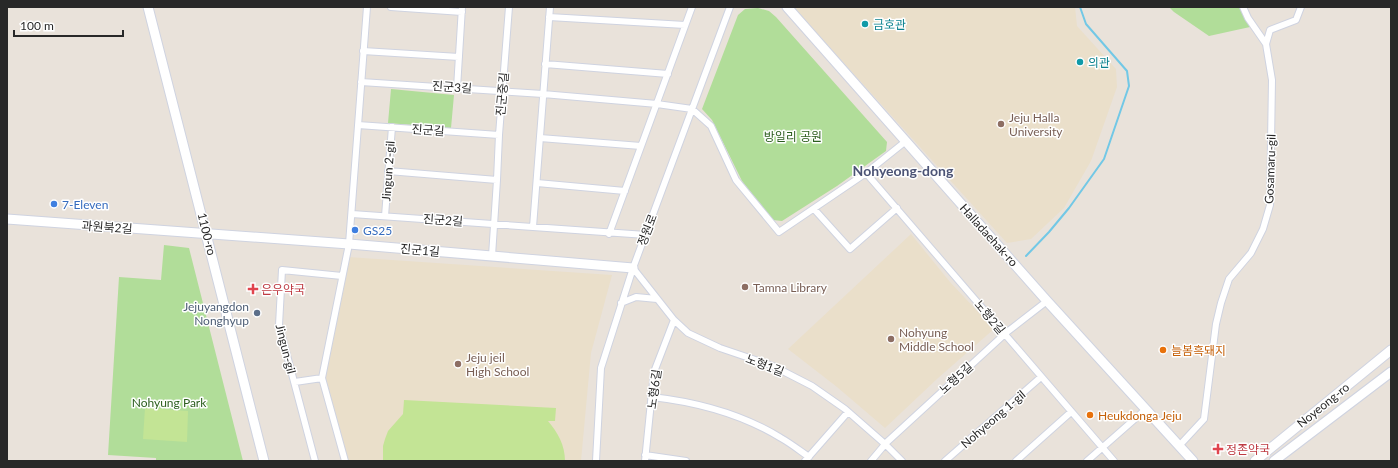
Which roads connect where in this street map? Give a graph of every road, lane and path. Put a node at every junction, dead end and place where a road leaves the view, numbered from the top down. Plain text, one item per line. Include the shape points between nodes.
1 (148, 7) edge
2 (366, 7) edge
3 (391, 7) edge
4 (509, 7) edge
5 (550, 7) edge
6 (692, 7) edge
7 (729, 7) edge
8 (787, 7) edge
9 (1243, 7) edge
10 (1301, 7) edge
11 (462, 9) edge
12 (549, 17) junction
13 (685, 25) junction
14 (1266, 44) junction
15 (363, 52) junction
16 (459, 57) junction
17 (545, 64) junction
18 (668, 74) junction
19 (361, 82) junction
20 (456, 88) junction
21 (503, 91) junction
22 (543, 94) junction
23 (657, 104) junction
24 (692, 109) junction
25 (358, 125) junction
26 (392, 127) junction
27 (499, 135) junction
28 (540, 138) junction
29 (906, 141) junction
30 (641, 146) junction
31 (388, 172) junction
32 (866, 173) junction
33 (497, 180) junction
34 (537, 183) junction
35 (625, 191) junction
36 (897, 208) junction
37 (814, 209) junction
38 (352, 214) junction
39 (385, 216) junction
40 (7, 219) edge
41 (495, 224) junction
42 (534, 227) junction
43 (207, 233) junction
44 (609, 234) junction
45 (646, 235) junction
46 (349, 244) junction
47 (492, 256) junction
48 (633, 268) junction
49 (342, 276) junction
50 (657, 299) junction
51 (1047, 301) junction
52 (621, 303) junction
53 (674, 320) junction
54 (1004, 335) junction
55 (1391, 350) edge
56 (1391, 372) edge
57 (1041, 377) junction
58 (322, 378) junction
59 (295, 382) junction
60 (652, 396) junction
61 (1145, 410) junction
62 (848, 412) junction
63 (1071, 412) junction
64 (885, 444) junction
65 (1179, 446) junction
66 (1103, 448) junction
67 (645, 458) edge
68 (807, 459) edge
69 (264, 461) edge
70 (315, 461) edge
71 (345, 461) edge
72 (596, 461) edge
73 (686, 461) edge
74 (871, 461) edge
75 (902, 461) edge
76 (945, 461) edge
77 (1016, 461) edge
78 (1087, 461) edge
79 (1114, 461) edge
80 (1193, 461) edge
81 (1255, 461) edge
82 (1274, 461) edge

1 - 43 main road, 1100-ro
2 - 15 street
3 - 11 street
4 - 21 street, 진군중길
5 - 12 street
6 - 13 street
7 - 24 street, 정원로
8 - 29 main road, Halladaehak-ro
9 - 14 street
10 - 14 street via 1296,20 1270,30
11 - 16 street
12 - 13 street
12 - 17 street
13 - 18 street
14 - 65 street, Gosamaru-gil via 1272,80 1270,205 1263,229 1250,254 1229,279 1221,303 1204,419
15 - 16 street
15 - 19 street
16 - 20 street
17 - 18 street
17 - 22 street
18 - 23 street
19 - 20 street, 진군3길
19 - 25 street
20 - 21 street, 진군3길
21 - 22 street, 진군3길
21 - 27 street, 진군중길
22 - 23 street, 진군3길
22 - 28 street
23 - 24 street, 진군3길
23 - 30 street
24 - 37 street via 711,126 736,180 779,232
24 - 45 street, 정원로
25 - 26 street, 진군길
25 - 38 street
26 - 27 street, 진군길
26 - 31 street, Jingun 2-gil
27 - 33 street, 진군중길
28 - 30 street
28 - 34 street
29 - 32 street
29 - 51 main road, Halladaehak-ro
30 - 35 street
31 - 33 street
31 - 39 street, Jingun 2-gil
32 - 36 street, 노형2길
32 - 37 street
33 - 41 street, 진군중길
34 - 35 street
34 - 42 street
35 - 44 street
36 - 37 street via 850,249
36 - 54 street, 노형2길
38 - 39 street, 진군2길
38 - 46 street
39 - 41 street, 진군2길
40 - 43 main road, 과원북2길
41 - 42 street, 진군2길
41 - 47 street, 진군중길
42 - 44 street, 진군2길
43 - 46 main road, 진군1길
43 - 69 main road, 1100-ro
44 - 45 street, 진군2길
45 - 48 street, 정원로
46 - 47 main road, 진군1길
46 - 49 street
47 - 48 main road, 진군1길
48 - 50 street, 노형1길
48 - 52 street, 정원로
49 - 58 street
49 - 59 street, Jingun-gil via 282,270 279,325
50 - 52 street via 636,297
50 - 53 street, 노형1길
51 - 54 street, 노형5길
51 - 61 main road, Halladaehak-ro
52 - 72 street, 정원로 via 600,368
53 - 60 street, 노형6길 via 654,372
53 - 62 street, 노형1길 via 688,333 720,348 773,366 812,386
54 - 57 street, 노형2길
54 - 64 street, 노형5길
55 - 81 main road, Noyeong-ro
56 - 82 main road, Noyeong-ro
57 - 63 street, 노형2길
57 - 76 street, Nohyeong 1-gil
58 - 59 street
58 - 71 street
59 - 70 street, Jingun-gil
60 - 67 street, 노형6길
60 - 68 street via 681,400 724,412 780,437
61 - 65 main road, Halladaehak-ro
61 - 66 street
62 - 64 street, 노형1길
62 - 68 street
63 - 66 street, 노형2길
63 - 77 street
64 - 74 street, 노형5길
64 - 75 street, 노형1길
65 - 80 main road, Halladaehak-ro
66 - 78 street
66 - 79 street, 노형2길
67 - 73 street

